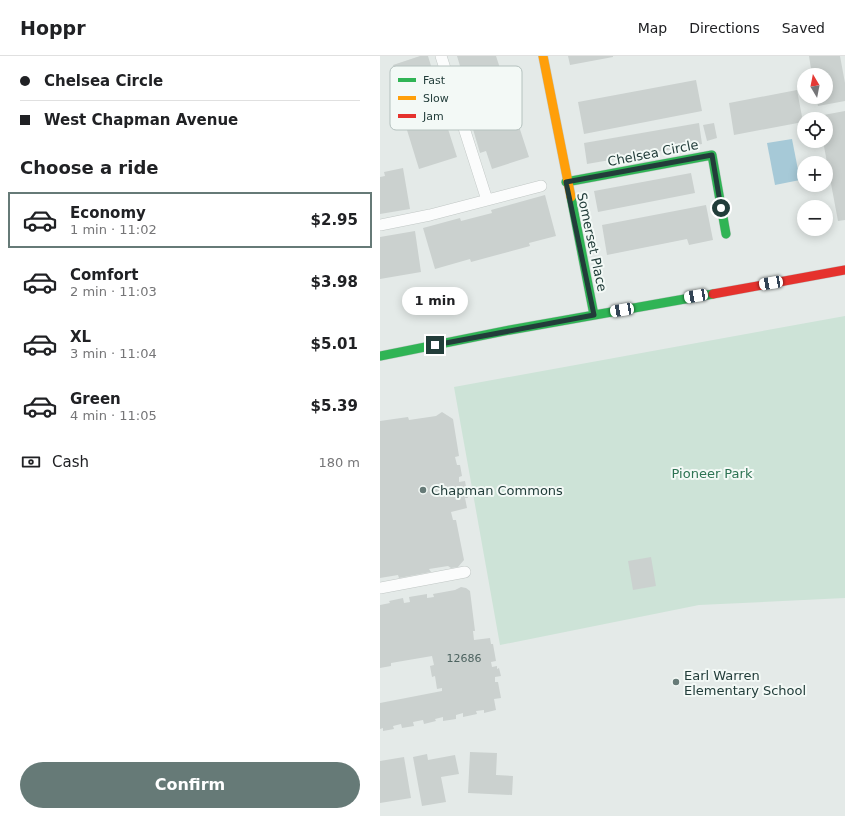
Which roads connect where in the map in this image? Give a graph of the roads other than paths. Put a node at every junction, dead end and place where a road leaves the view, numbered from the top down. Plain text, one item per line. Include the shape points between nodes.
1 (441, 56) edge
2 (543, 56) edge
3 (444, 66) edge
4 (465, 130) edge
5 (566, 182) junction
6 (541, 186) dead end
7 (487, 200) junction
8 (380, 225) edge
9 (726, 234) dead end
10 (845, 270) edge
11 (594, 315) junction
12 (380, 356) edge
13 (465, 572) dead end
14 (380, 588) edge

1 - 3 lane
2 - 5 street, Somerset Place
4 - 7 lane
5 - 9 street, Chelsea Circle via 712,155
5 - 11 street, Somerset Place
6 - 7 lane
7 - 8 lane
10 - 11 street
11 - 12 street
13 - 14 lane

